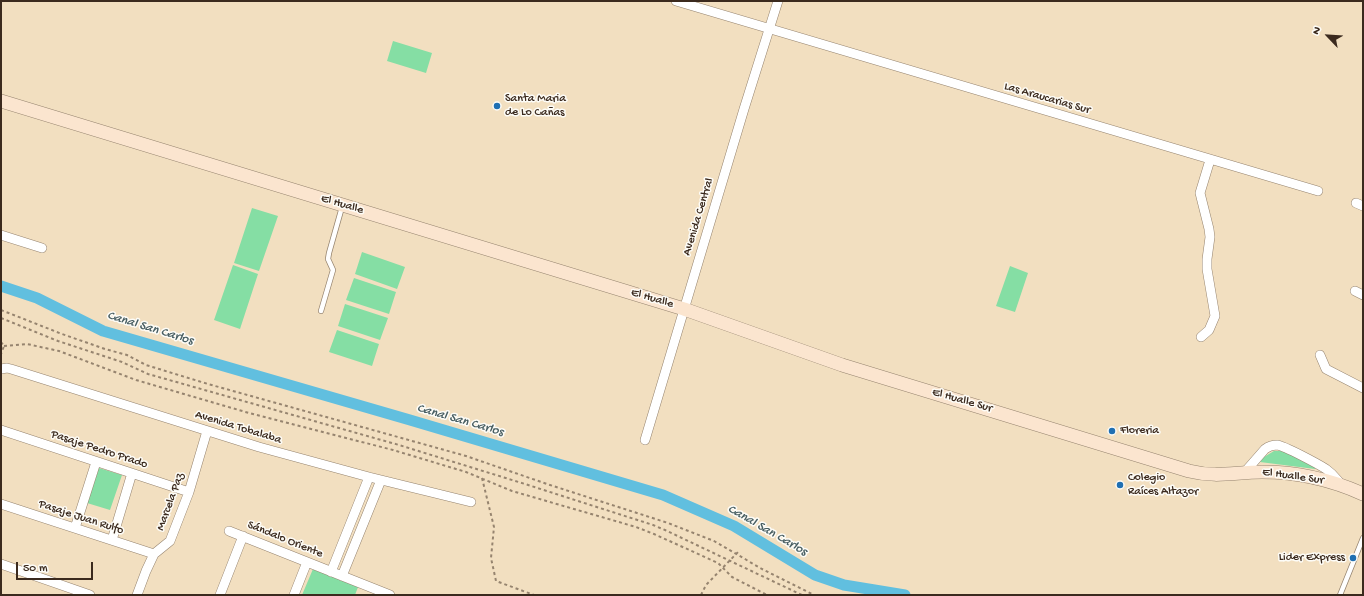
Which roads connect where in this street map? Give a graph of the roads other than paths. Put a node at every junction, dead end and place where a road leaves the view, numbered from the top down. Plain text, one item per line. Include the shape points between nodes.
1 (676, 1) edge
2 (778, 1) edge
3 (769, 30) junction
4 (1, 101) edge
5 (1210, 160) junction
6 (1318, 191) dead end
7 (343, 205) junction
8 (1, 235) edge
9 (42, 248) dead end
10 (684, 308) junction
11 (321, 311) dead end
12 (1201, 338) dead end
13 (1320, 355) dead end
14 (1, 369) edge
15 (1363, 388) edge
16 (1, 430) edge
17 (207, 431) junction
18 (645, 440) dead end
19 (96, 462) junction
20 (132, 473) junction
21 (1244, 473) junction
22 (369, 477) junction
23 (380, 480) junction
24 (1342, 486) junction
25 (189, 492) junction
26 (1363, 494) edge
27 (470, 502) dead end
28 (1, 504) edge
29 (75, 528) junction
30 (229, 531) dead end
31 (243, 536) junction
32 (1363, 538) edge
33 (112, 540) junction
34 (154, 554) junction
35 (308, 562) junction
36 (1, 564) edge
37 (331, 572) junction
38 (342, 576) junction
39 (90, 595) edge
40 (137, 595) edge
41 (220, 595) edge
42 (294, 595) edge
43 (390, 595) edge
44 (1340, 595) edge

1 - 3 street, Las Araucarias Sur
2 - 3 street, Avenida Central
3 - 5 street, Las Araucarias Sur
3 - 10 street, Avenida Central
4 - 7 street, El Hualle
5 - 6 street, Las Araucarias Sur
5 - 12 street via 1200,193 1210,237 1206,259 1215,316 1209,330
7 - 10 street, El Hualle
7 - 11 lane via 329,253 328,259 333,270
8 - 9 street
10 - 18 street, Avenida Central
10 - 21 street, El Hualle Sur via 842,365 1189,471 1210,475
13 - 15 street via 1326,368
14 - 17 street, Avenida Tobalaba via 11,369
16 - 19 street, Pasaje Pedro Prado
17 - 22 street, Avenida Tobalaba via 259,448
17 - 25 street, Marcela Paz
19 - 20 street, Pasaje Pedro Prado
19 - 29 street
20 - 25 street, Pasaje Pedro Prado
20 - 33 street
21 - 24 street, El Hualle Sur via 1294,475
21 - 24 street, El Hualle Sur via 1268,446 1276,445 1326,469
22 - 23 street, Avenida Tobalaba
22 - 37 street, Sándalo Oriente
23 - 27 street, Avenida Tobalaba
23 - 38 street
24 - 26 street, El Hualle Sur
25 - 34 street, Marcela Paz via 170,542
28 - 29 street, Pasaje Juan Rulfo
29 - 33 street, Pasaje Juan Rulfo
30 - 31 street, Sándalo Oriente
31 - 35 street, Sándalo Oriente
31 - 41 street
32 - 44 lane
33 - 34 street, Pasaje Juan Rulfo
34 - 40 street
35 - 37 street, Sándalo Oriente
35 - 42 street
36 - 39 street
37 - 38 street, Sándalo Oriente
38 - 43 street, Sándalo Oriente

